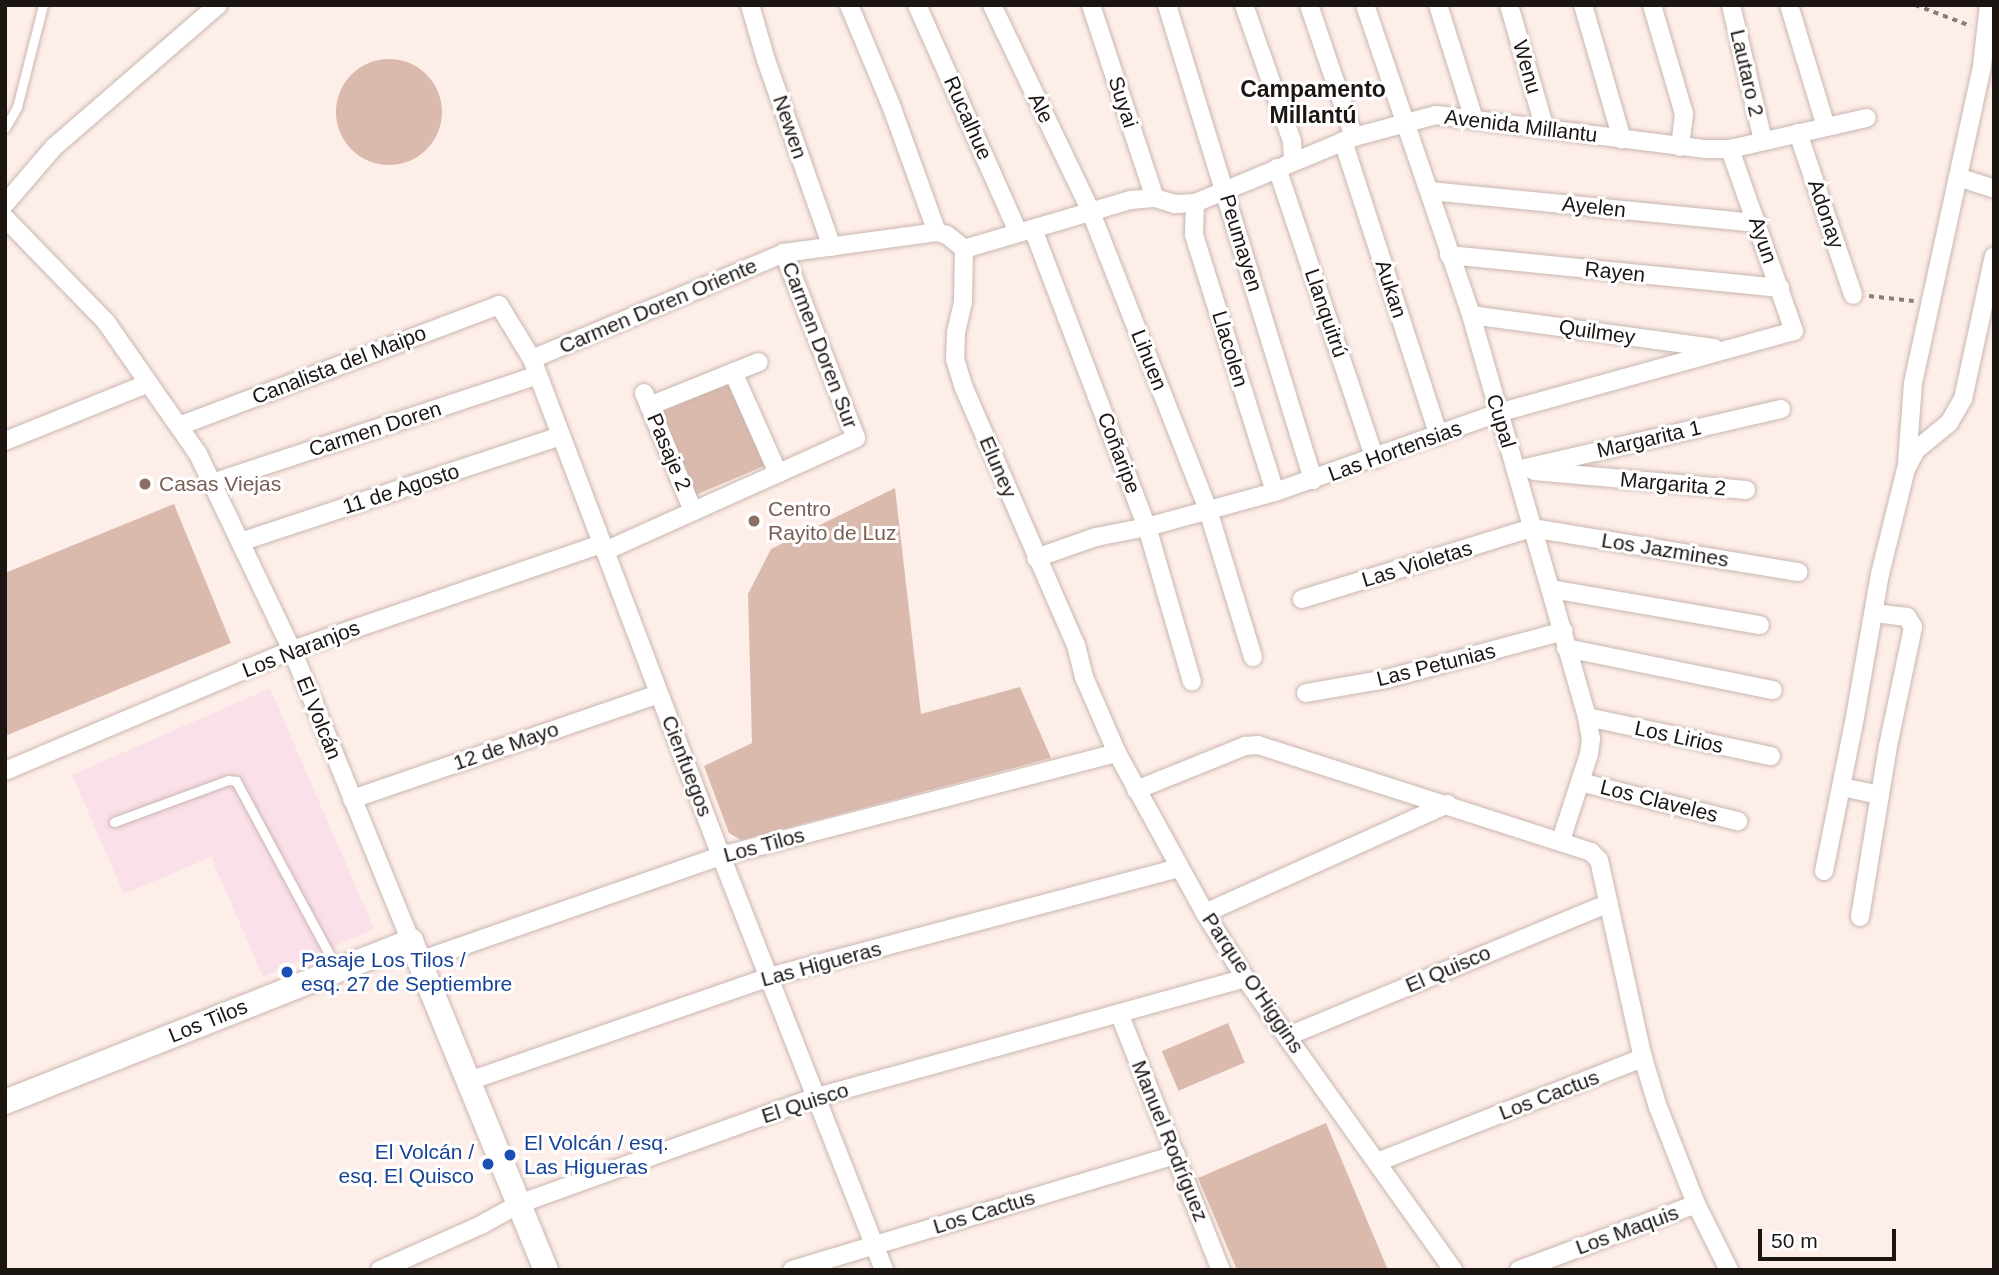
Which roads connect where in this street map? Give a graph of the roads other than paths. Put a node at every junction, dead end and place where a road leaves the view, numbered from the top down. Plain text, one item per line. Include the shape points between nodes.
1 (43, 5) edge
2 (218, 5) edge
3 (750, 5) edge
4 (849, 5) edge
5 (917, 5) edge
6 (992, 5) edge
7 (1091, 5) edge
8 (1167, 5) edge
9 (1244, 5) edge
10 (1309, 5) edge
11 (1365, 5) edge
12 (1437, 5) edge
13 (1509, 5) edge
14 (1583, 5) edge
15 (1652, 5) edge
16 (1731, 5) edge
17 (1789, 5) edge
18 (1989, 5) edge
19 (1867, 118) dead end
20 (1474, 119) junction
21 (1405, 121) junction
22 (1826, 127) junction
23 (5, 128) edge
24 (1545, 129) junction
25 (1798, 133) junction
26 (1348, 139) junction
27 (1622, 139) junction
28 (1763, 141) junction
29 (1680, 147) junction
30 (1730, 149) junction
31 (1285, 164) junction
32 (1958, 177) junction
33 (1994, 189) edge
34 (1430, 191) junction
35 (1225, 192) junction
36 (1155, 198) junction
37 (1195, 203) junction
38 (5, 204) edge
39 (1090, 210) junction
40 (5, 218) edge
41 (1757, 223) junction
42 (1025, 230) junction
43 (937, 232) junction
44 (832, 247) junction
45 (964, 249) junction
46 (783, 253) junction
47 (1449, 255) junction
48 (1994, 256) edge
49 (1780, 288) junction
50 (1853, 295) dead end
51 (499, 304) joint
52 (1471, 315) junction
53 (1794, 331) joint
54 (1724, 349) junction
55 (759, 362) dead end
56 (535, 367) junction
57 (733, 372) junction
58 (149, 383) junction
59 (1780, 409) dead end
60 (1499, 413) junction
61 (179, 426) junction
62 (561, 436) junction
63 (1439, 436) junction
64 (856, 438) joint
65 (5, 441) edge
66 (1375, 459) junction
67 (1906, 469) junction
68 (1517, 470) junction
69 (778, 473) junction
70 (1313, 480) junction
71 (212, 484) junction
72 (1746, 490) dead end
73 (1275, 492) junction
74 (1208, 510) junction
75 (694, 511) junction
76 (1147, 527) junction
77 (1532, 528) junction
78 (240, 542) junction
79 (603, 547) junction
80 (1036, 558) junction
81 (1798, 572) dead end
82 (1551, 589) junction
83 (1302, 599) dead end
84 (1873, 613) junction
85 (1759, 625) dead end
86 (1565, 639) junction
87 (292, 650) junction
88 (1253, 657) dead end
89 (1084, 677) joint
90 (1192, 682) dead end
91 (1773, 690) dead end
92 (1307, 693) dead end
93 (659, 694) junction
94 (1587, 717) junction
95 (1117, 753) junction
96 (1771, 756) dead end
97 (5, 771) edge
98 (1580, 782) junction
99 (1842, 788) junction
100 (1136, 790) junction
101 (1880, 795) junction
102 (352, 799) junction
103 (1448, 804) junction
104 (1738, 821) dead end
105 (114, 822) dead end
106 (1561, 840) junction
107 (721, 856) junction
108 (1179, 868) junction
109 (1824, 871) dead end
110 (1609, 903) junction
111 (1205, 913) junction
112 (1860, 917) dead end
113 (415, 951) junction
114 (337, 971) junction
115 (769, 977) junction
116 (1245, 978) junction
117 (1119, 1013) junction
118 (1287, 1036) junction
119 (1643, 1058) junction
120 (469, 1081) junction
121 (817, 1097) junction
122 (5, 1102) edge
123 (1176, 1155) junction
124 (1377, 1162) junction
125 (519, 1204) junction
126 (1696, 1204) junction
127 (874, 1245) junction
128 (380, 1270) edge
129 (546, 1270) edge
130 (792, 1270) edge
131 (884, 1270) edge
132 (1221, 1270) edge
133 (1453, 1270) edge
134 (1518, 1270) edge
135 (1729, 1270) edge

1 - 23 lane via 17,107
2 - 38 street via 54,147
3 - 44 street, Newen
4 - 43 street
5 - 42 street, Rucalhue
6 - 39 street, Ale
7 - 36 street, Suyai
8 - 35 street, Peumayen
9 - 31 street, Llanquitrú via 1292,141
10 - 26 street, Aukan
11 - 21 street, Cupal
12 - 20 street
13 - 24 street, Wenu
14 - 27 street
15 - 29 street via 1684,114
16 - 28 street, Lautaro 2
17 - 22 street
18 - 32 street via 1982,66
19 - 22 street, Avenida Millantu
20 - 21 street, Avenida Millantu via 1436,115
20 - 24 street, Avenida Millantu
21 - 26 street, Avenida Millantu
21 - 34 street, Cupal
22 - 25 street, Avenida Millantu
24 - 27 street, Avenida Millantu
25 - 28 street, Avenida Millantu
25 - 50 street, Adonay
26 - 31 street, Avenida Millantu
26 - 63 street, Aukan
27 - 29 street, Avenida Millantu
28 - 30 street, Avenida Millantu
29 - 30 street, Avenida Millantu
30 - 41 street, Ayun
31 - 35 street, Avenida Millantu
31 - 66 street, Llanquitrú
32 - 33 street
32 - 67 street via 1913,383
34 - 41 street, Ayelen
34 - 47 street, Cupal
35 - 37 street, Avenida Millantu
35 - 70 street, Peumayen
36 - 37 street, Avenida Millantu
36 - 39 street, Avenida Millantu
37 - 73 street, Llacolen via 1194,235
39 - 42 street, Avenida Millantu
39 - 74 street, Lihuen
40 - 58 street, El Volcán via 106,322
41 - 49 street, Ayun
42 - 45 street, Avenida Millantu
42 - 76 street, Coñaripe
43 - 44 street
43 - 45 street
44 - 46 street
45 - 80 street, Eluney via 955,359
46 - 56 street, Carmen Doren Oriente
46 - 64 street, Carmen Doren Sur
47 - 49 street, Rayen
47 - 52 street, Cupal
48 - 67 street via 1963,399 1949,423 1916,450
49 - 53 street, Ayun
51 - 56 street, Cienfuegos
51 - 61 street, Canalista del Maipo
52 - 54 street, Quilmey
52 - 60 street, Cupal
53 - 54 street, Las Hortensias
54 - 60 street, Las Hortensias
55 - 57 street
56 - 62 street, Cienfuegos
56 - 71 street, Carmen Doren
57 - 69 street
57 - 75 street, Pasaje 2 via 646,400
58 - 61 street, El Volcán
58 - 65 street
59 - 68 street, Margarita 1
60 - 63 street, Las Hortensias
60 - 68 street, Cupal
61 - 71 street, El Volcán
62 - 78 street, 11 de Agosto
62 - 79 street, Cienfuegos
63 - 66 street, Las Hortensias
64 - 69 street, Los Naranjos
66 - 70 street, Las Hortensias
67 - 84 street
68 - 72 street, Margarita 2
68 - 77 street, Cupal
69 - 75 street, Los Naranjos
70 - 73 street, Las Hortensias
71 - 78 street, El Volcán
73 - 74 street, Las Hortensias
74 - 76 street, Las Hortensias
74 - 88 street, Lihuen
75 - 79 street, Los Naranjos
76 - 80 street, Las Hortensias via 1096,537
76 - 90 street, Coñaripe
77 - 81 street, Los Jazmines
77 - 82 street, Cupal
77 - 83 street, Las Violetas
78 - 87 street, El Volcán
79 - 87 street, Los Naranjos
79 - 93 street, Cienfuegos
80 - 89 street, Eluney via 1076,645
82 - 85 street
82 - 86 street, Cupal
84 - 99 street
84 - 101 street via 1907,617 1913,628
86 - 91 street
86 - 92 street, Las Petunias
86 - 94 street, Cupal
87 - 97 street, Los Naranjos
87 - 102 street, El Volcán
89 - 95 street, Parque O'Higgins
93 - 102 street, 12 de Mayo
93 - 107 street, Cienfuegos
94 - 96 street, Los Lirios
94 - 98 street, Cupal via 1590,754
95 - 100 street, Parque O'Higgins
95 - 107 street, Los Tilos
98 - 104 street, Los Claveles
98 - 106 street, Cupal
99 - 101 street
99 - 109 street
100 - 103 street via 1254,745
100 - 108 street, Parque O'Higgins
101 - 112 street
102 - 113 street, El Volcán
103 - 106 street
103 - 111 street
105 - 114 lane via 236,781
106 - 110 street via 1599,860
107 - 113 street, Los Tilos
107 - 115 street, Cienfuegos
108 - 111 street, Parque O'Higgins
108 - 115 street, Las Higueras
110 - 118 street, El Quisco
110 - 119 street
111 - 116 street, Parque O'Higgins
113 - 114 street, Los Tilos
113 - 120 street, El Volcán
114 - 122 street, Los Tilos
115 - 120 street, Las Higueras
115 - 121 street, Cienfuegos
116 - 117 street, El Quisco
116 - 118 street, Parque O'Higgins
117 - 121 street, El Quisco
117 - 123 street, Manuel Rodríguez
118 - 124 street, Parque O'Higgins
119 - 124 street, Los Cactus
119 - 126 street
120 - 125 street, El Volcán
121 - 125 street, El Quisco
121 - 127 street, Cienfuegos
123 - 127 street, Los Cactus
123 - 132 street, Manuel Rodríguez
124 - 133 street, Parque O'Higgins
125 - 128 street, El Quisco
125 - 129 street, El Volcán
126 - 134 street, Los Maquis
126 - 135 street
127 - 130 street, Los Cactus
127 - 131 street, Cienfuegos

